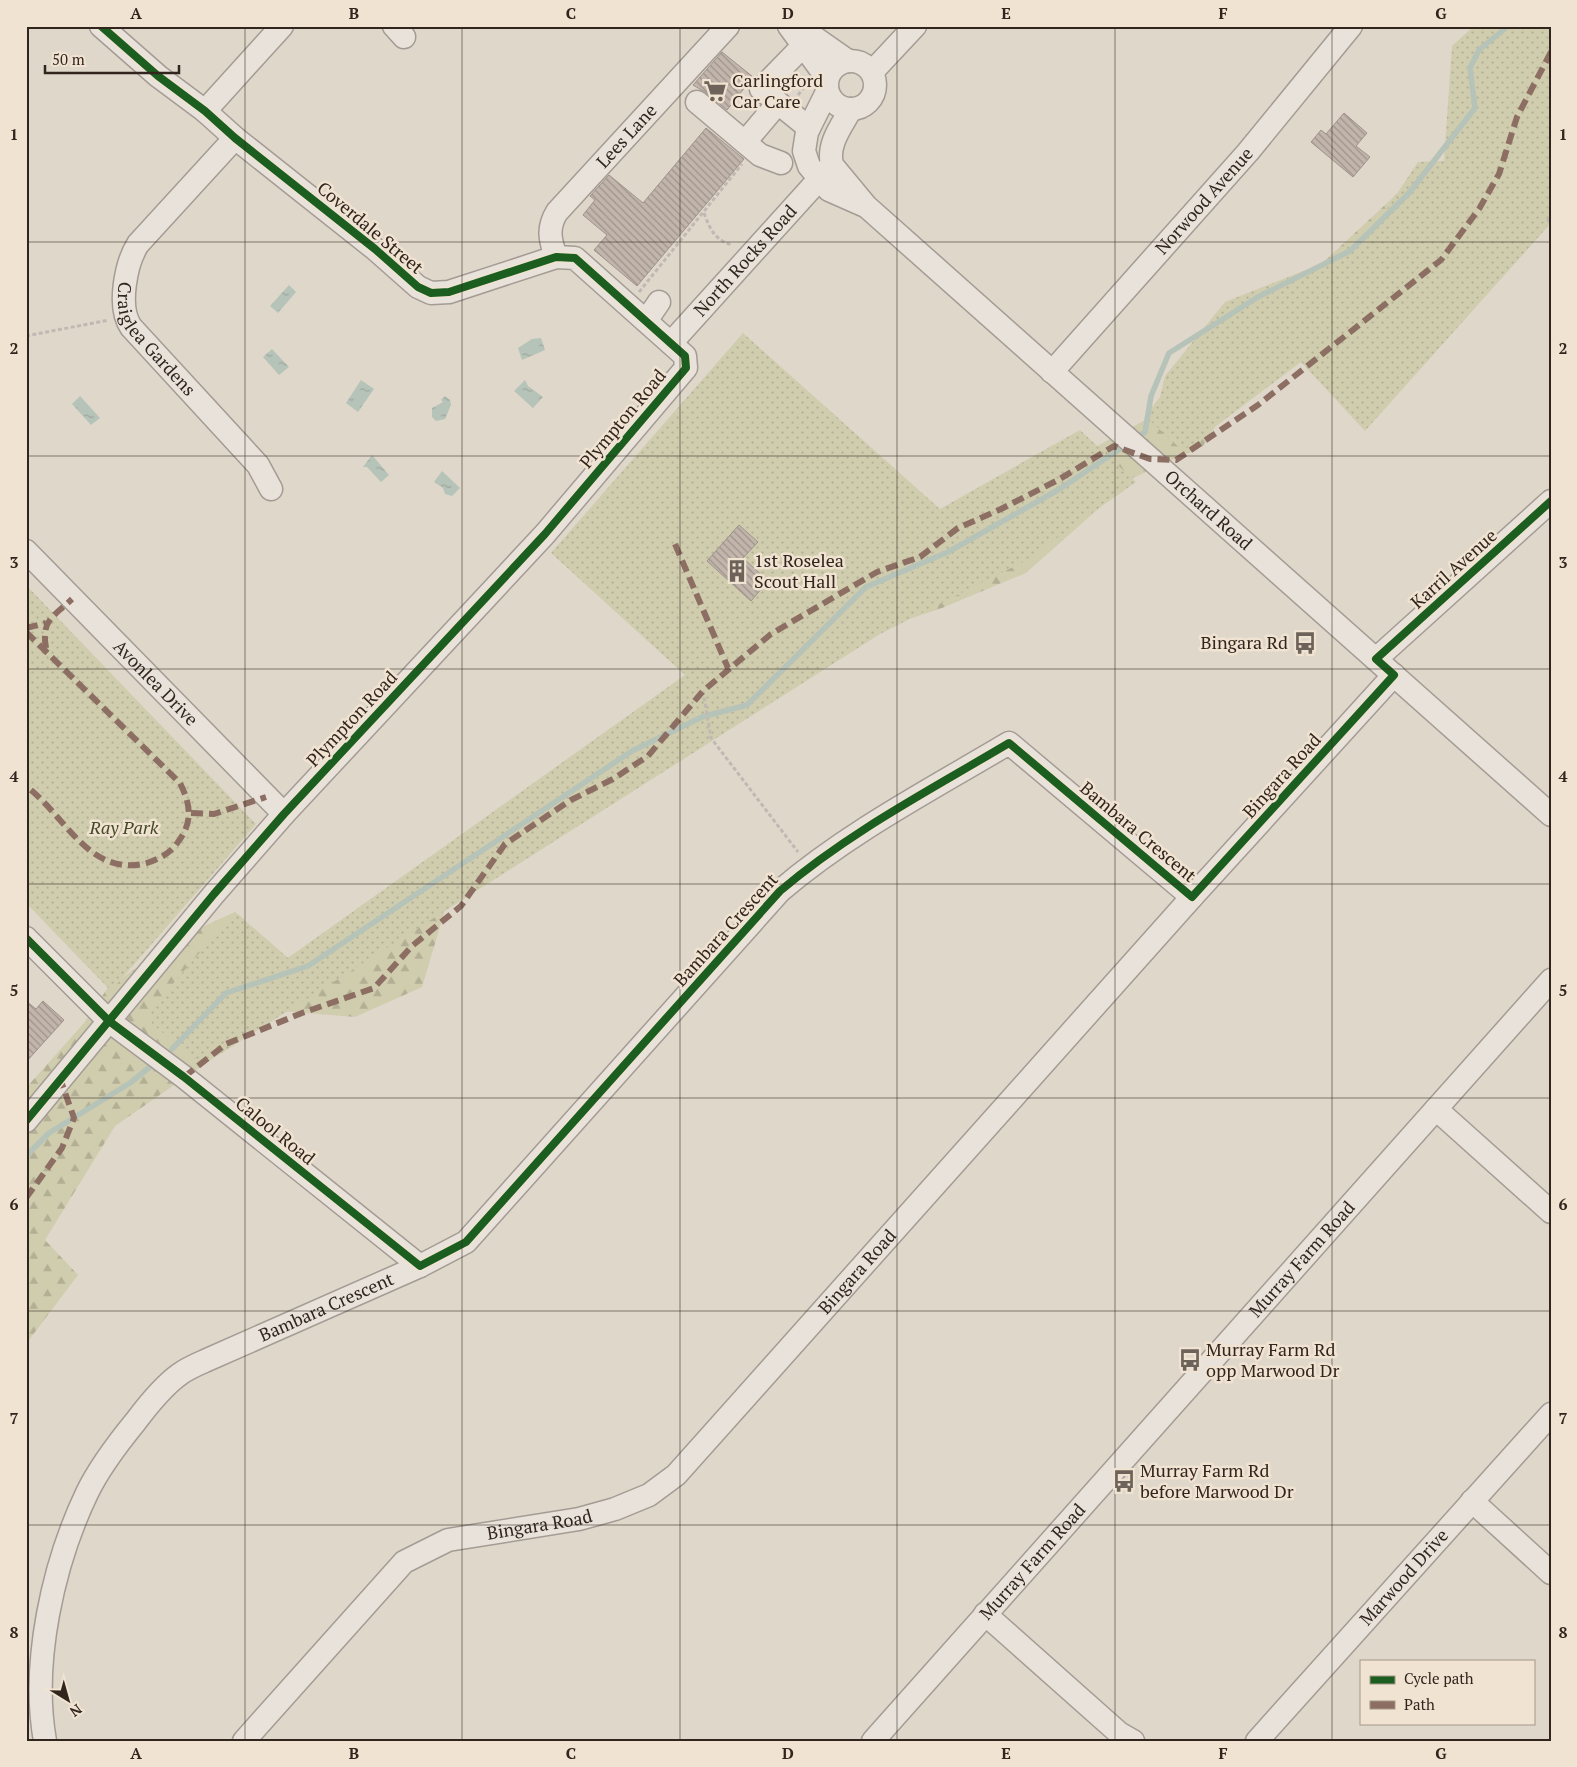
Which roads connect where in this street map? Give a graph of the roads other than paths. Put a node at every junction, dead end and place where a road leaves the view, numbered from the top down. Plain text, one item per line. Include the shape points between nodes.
1 (101, 26) edge
2 (282, 26) edge
3 (728, 26) edge
4 (789, 26) edge
5 (915, 26) edge
6 (1351, 26) edge
7 (800, 36) edge
8 (848, 61) junction
9 (872, 72) junction
10 (827, 85) junction
11 (697, 102) dead end
12 (782, 106) junction
13 (851, 110) junction
14 (205, 111) junction
15 (809, 128) junction
16 (235, 138) junction
17 (749, 146) junction
18 (804, 152) junction
19 (826, 172) junction
20 (556, 256) junction
21 (671, 343) junction
22 (1052, 372) junction
23 (271, 489) dead end
24 (1551, 501) edge
25 (26, 552) edge
26 (1376, 659) junction
27 (1394, 675) junction
28 (284, 814) junction
29 (1551, 815) edge
30 (1192, 897) junction
31 (26, 938) edge
32 (1551, 980) edge
33 (109, 1021) junction
34 (1436, 1109) junction
35 (26, 1121) edge
36 (1551, 1212) edge
37 (420, 1266) junction
38 (1551, 1414) edge
39 (1472, 1501) junction
40 (1551, 1573) edge
41 (985, 1614) junction
42 (45, 1741) edge
43 (244, 1741) edge
44 (873, 1741) edge
45 (1133, 1741) edge
46 (1257, 1741) edge

1 - 14 street, Coverdale Street via 158,76
2 - 14 street
3 - 20 street, Lees Lane via 557,212 551,221 550,239
4 - 7 street
5 - 9 street
6 - 22 street, Norwood Avenue via 1237,165
7 - 8 street
7 - 10 street
7 - 12 street via 762,89
8 - 9 street via 862,63
8 - 10 street via 837,64
9 - 13 street via 874,94 865,105
10 - 13 street via 836,104
10 - 15 street
11 - 17 street
12 - 15 street
12 - 17 street
13 - 19 street via 835,137
14 - 16 street, Coverdale Street
15 - 18 street
16 - 20 street, Coverdale Street via 424,291 449,292
16 - 23 street, Craiglea Gardens via 134,249 123,300 125,316 131,327 258,465
17 - 18 street via 776,166 794,153
18 - 19 street via 809,166
19 - 21 street, North Rocks Road
19 - 22 street, Orchard Road
20 - 21 street via 575,258 652,311
21 - 28 street, Plympton Road via 685,356 686,368 545,534
22 - 26 street, Orchard Road
24 - 26 street, Karril Avenue
25 - 28 street, Avonlea Drive
26 - 27 street, Orchard Road
27 - 29 street, Orchard Road
27 - 30 street, Bingara Road
28 - 33 street, Plympton Road
30 - 37 street, Bambara Crescent via 1010,743 882,819 809,866 780,891 466,1242
30 - 43 street, Bingara Road via 676,1475 649,1495 615,1509 580,1519 448,1540 404,1562
31 - 33 street, Calool Road
32 - 34 street, Murray Farm Road
33 - 35 street, Plympton Road
33 - 37 street, Calool Road
34 - 36 street
34 - 41 street, Murray Farm Road
37 - 42 street, Bambara Crescent via 180,1374 122,1437 87,1492 64,1550 48,1617 43,1664 41,1718
38 - 39 street, Marwood Drive
39 - 40 street
39 - 46 street, Marwood Drive
41 - 44 street, Murray Farm Road
41 - 45 street via 1119,1733

